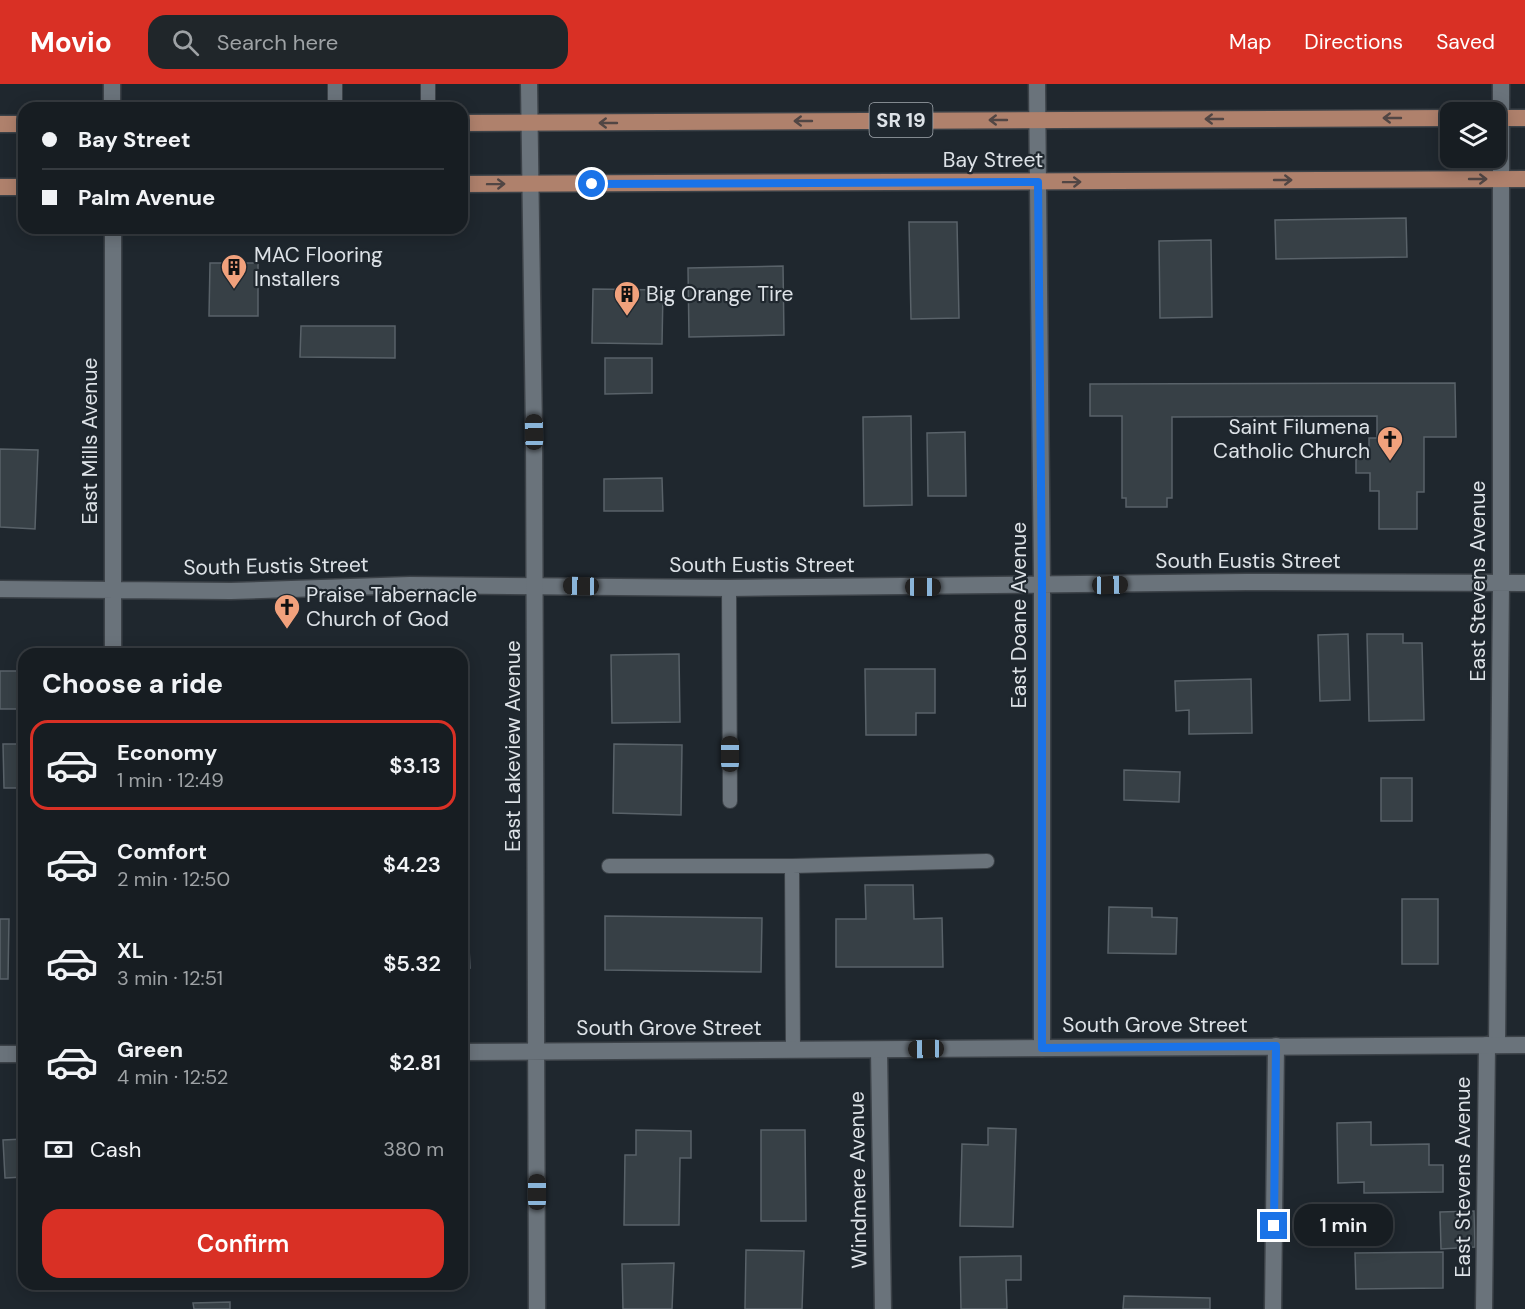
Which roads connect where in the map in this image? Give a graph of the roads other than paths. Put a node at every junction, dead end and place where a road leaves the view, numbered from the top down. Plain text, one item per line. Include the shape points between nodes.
1 (112, 84) edge
2 (335, 84) edge
3 (428, 84) edge
4 (529, 84) edge
5 (1036, 84) edge
6 (1501, 84) edge
7 (112, 102) edge
8 (335, 102) edge
9 (428, 102) edge
10 (1499, 102) edge
11 (1440, 118) edge
12 (1506, 118) edge
13 (1525, 118) edge
14 (1037, 119) junction
15 (468, 123) edge
16 (530, 123) junction
17 (0, 124) edge
18 (18, 124) edge
19 (1501, 168) edge
20 (1502, 179) junction
21 (1525, 179) edge
22 (1038, 182) junction
23 (468, 184) edge
24 (530, 184) junction
25 (0, 187) edge
26 (18, 187) edge
27 (113, 234) edge
28 (1501, 583) junction
29 (1525, 583) edge
30 (535, 585) junction
31 (1042, 586) junction
32 (729, 588) junction
33 (0, 589) edge
34 (112, 590) junction
35 (113, 648) edge
36 (730, 801) dead end
37 (987, 861) dead end
38 (609, 866) dead end
39 (792, 866) junction
40 (1492, 1045) junction
41 (1525, 1045) edge
42 (1276, 1046) junction
43 (1042, 1048) junction
44 (793, 1050) junction
45 (879, 1050) junction
46 (468, 1052) edge
47 (537, 1052) junction
48 (0, 1054) edge
49 (18, 1054) edge
50 (537, 1309) edge
51 (883, 1309) edge
52 (1273, 1309) edge
53 (1484, 1309) edge

1 - 7 street
2 - 8 lane
3 - 9 lane
4 - 16 street, East Lakeview Avenue
5 - 14 street, East Doane Avenue
6 - 10 street, East Stevens Avenue
11 -> 14 main road, Bay Street / SR 19
12 - 13 main road
14 -> 16 main road, Bay Street / SR 19
14 - 22 street, East Doane Avenue
15 - 16 main road, Bay Street / SR 19
16 - 24 street, East Lakeview Avenue
17 - 18 main road
19 - 20 street, East Stevens Avenue
20 - 21 main road, Bay Street
22 -> 20 main road, Bay Street
20 - 28 street, East Stevens Avenue
22 - 24 main road, Bay Street
22 - 31 street, East Doane Avenue
23 -> 24 main road, Bay Street
24 - 30 street, East Lakeview Avenue
25 - 26 main road
27 - 34 street, East Mills Avenue
28 - 29 street, South Eustis Street
28 - 31 street, South Eustis Street
28 - 40 street, East Stevens Avenue
30 - 32 street, South Eustis Street
30 - 34 street, South Eustis Street
30 - 47 street, East Lakeview Avenue
31 - 32 street, South Eustis Street
31 - 43 street, East Doane Avenue
32 - 36 lane
33 - 34 street, South Eustis Street
34 - 35 street, East Mills Avenue
37 - 39 lane
38 - 39 lane
39 - 44 lane
40 - 41 street, South Grove Street
40 - 42 street, South Grove Street
40 - 53 street, East Stevens Avenue
42 - 43 street, South Grove Street
42 - 52 street
43 - 45 street, South Grove Street
44 - 45 street, South Grove Street
44 - 47 street, South Grove Street
45 - 51 street, Windmere Avenue
46 - 47 street, South Grove Street
47 - 50 street, East Lakeview Avenue
48 - 49 street

